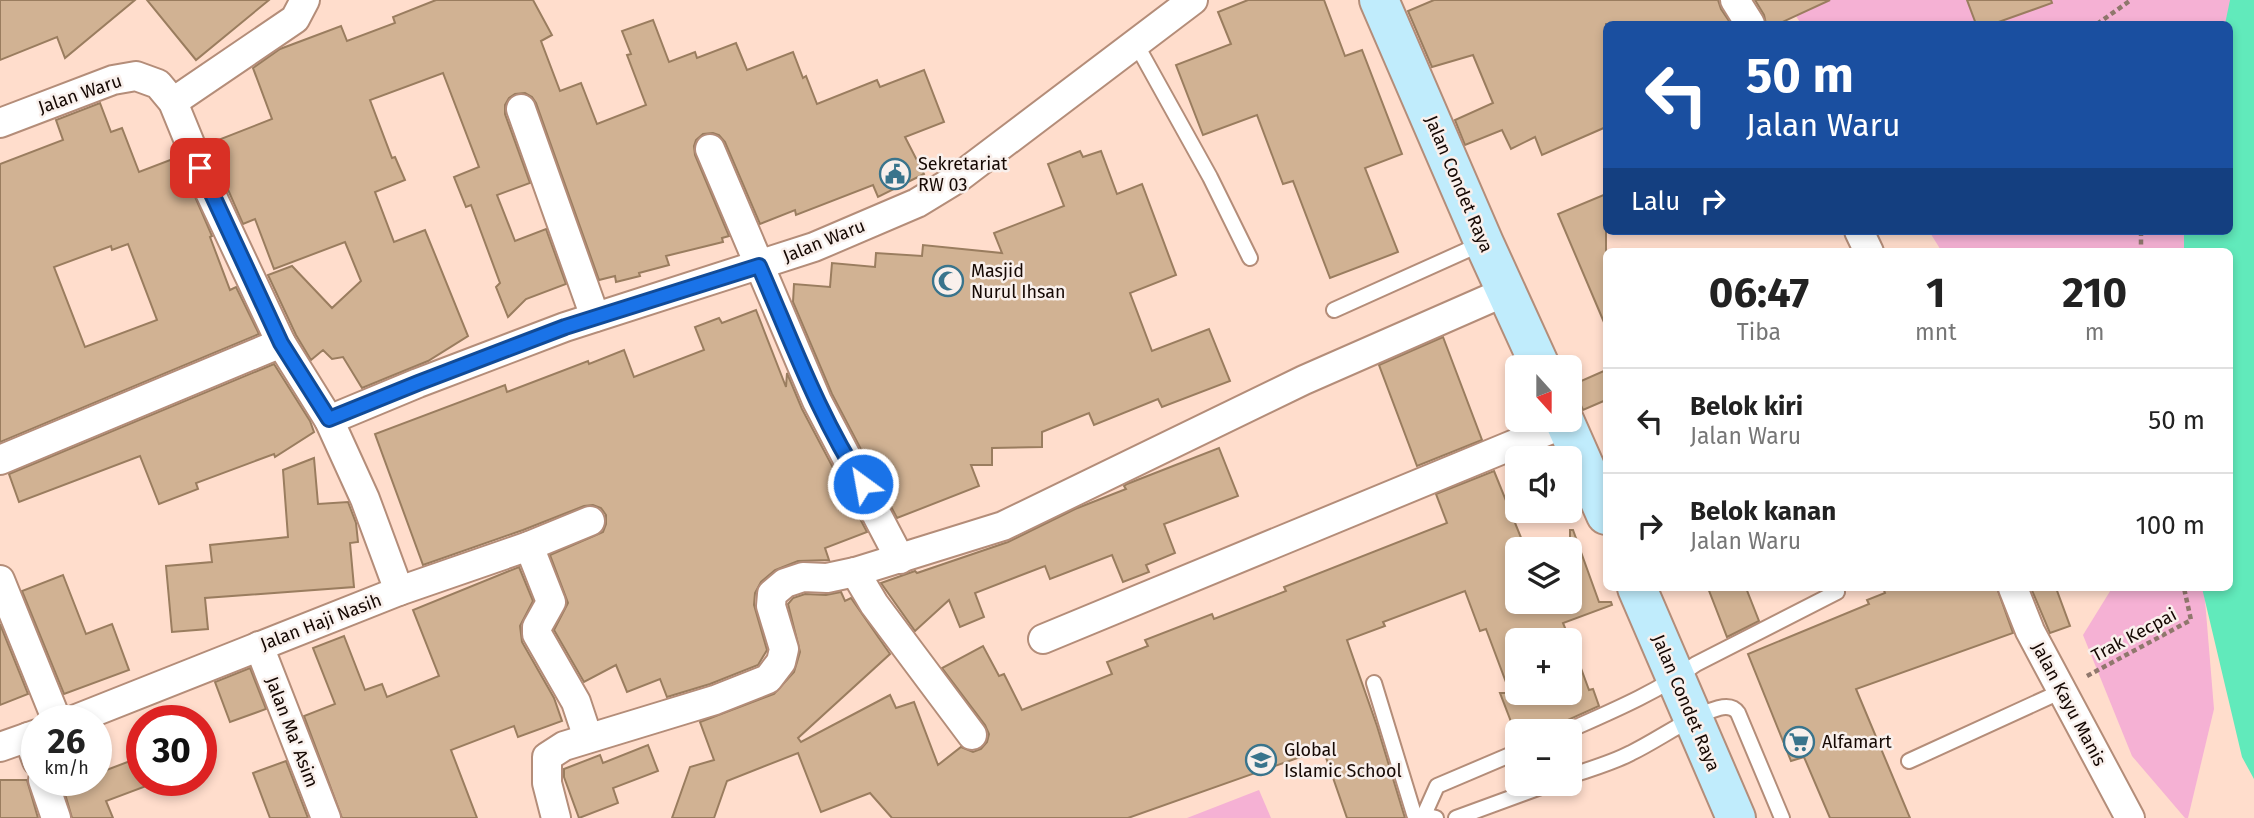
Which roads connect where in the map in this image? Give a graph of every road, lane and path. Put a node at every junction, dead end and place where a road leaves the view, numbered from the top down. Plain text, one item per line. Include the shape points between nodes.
1 (305, 0) edge
2 (1193, 0) edge
3 (1379, 0) edge
4 (1735, 0) edge
5 (2131, 0) edge
6 (1748, 21) edge
7 (2100, 21) edge
8 (1135, 42) junction
9 (173, 102) junction
10 (521, 109) dead end
11 (1, 119) edge
12 (710, 149) dead end
13 (1484, 243) junction
14 (1250, 258) dead end
15 (759, 266) junction
16 (1507, 291) junction
17 (1334, 310) dead end
18 (595, 317) junction
19 (281, 343) junction
20 (1535, 355) edge
21 (329, 419) junction
22 (1541, 432) edge
23 (1569, 432) edge
24 (0, 460) edge
25 (1603, 508) edge
26 (590, 521) dead end
27 (529, 546) junction
28 (900, 559) junction
29 (855, 572) junction
30 (0, 580) edge
31 (399, 591) junction
32 (1638, 591) edge
33 (2014, 591) edge
34 (2185, 591) edge
35 (1837, 592) dead end
36 (1043, 639) dead end
37 (259, 646) junction
38 (1675, 679) junction
39 (1374, 683) dead end
40 (2062, 691) junction
41 (51, 705) edge
42 (111, 705) edge
43 (1694, 719) junction
44 (1582, 724) edge
45 (972, 735) dead end
46 (588, 738) junction
47 (21, 745) edge
48 (0, 747) edge
49 (1505, 757) edge
50 (1909, 761) dead end
51 (1582, 772) edge
52 (48, 796) edge
53 (1516, 796) edge
54 (1730, 814) edge
55 (1430, 816) edge
56 (56, 818) edge
57 (326, 818) edge
58 (556, 818) edge
59 (1456, 818) edge
60 (1782, 818) edge
61 (2130, 818) edge

1 - 9 street via 295,19
2 - 8 street, Jalan Waru
3 - 13 street, Jalan Condet Raya
4 - 6 street
5 - 7 path
8 - 14 lane
8 - 15 street, Jalan Waru via 958,178 918,203
9 - 11 street, Jalan Waru via 158,84 136,76 113,79
9 - 19 street, Jalan Waru
10 - 18 street
12 - 15 street
13 - 16 street, Jalan Condet Raya
13 - 17 lane
15 - 18 street, Jalan Waru
15 - 28 street via 817,401
16 - 20 street, Jalan Condet Raya
16 - 28 street via 1304,380 1003,526
18 - 21 street, Jalan Waru
19 - 21 street, Jalan Waru
19 - 24 street
21 - 31 street, Jalan Haji Nasih
22 - 36 street
23 - 25 street
26 - 27 street
27 - 31 street
27 - 46 street via 551,602 537,634 576,702
28 - 29 street
29 - 45 street
29 - 46 street via 803,578 785,583 772,594 771,606 784,649 768,679
30 - 41 street
31 - 37 street, Jalan Haji Nasih
32 - 38 street, Jalan Condet Raya
33 - 40 street, Jalan Kayu Manis
34 - 40 path, Trak Kecpai via 2191,620
35 - 38 lane
37 - 42 street, Jalan Haji Nasih
37 - 57 street, Jalan Ma' Asim
38 - 43 street, Jalan Condet Raya
38 - 44 lane
39 - 55 lane via 1414,814
40 - 50 lane
40 - 61 street, Jalan Kayu Manis
43 - 51 lane via 1628,755
43 - 54 street, Jalan Condet Raya
43 - 60 lane via 1721,708 1735,709
46 - 58 street via 547,757 547,783
47 - 48 street
49 - 55 lane via 1437,786
52 - 56 street
53 - 59 lane

